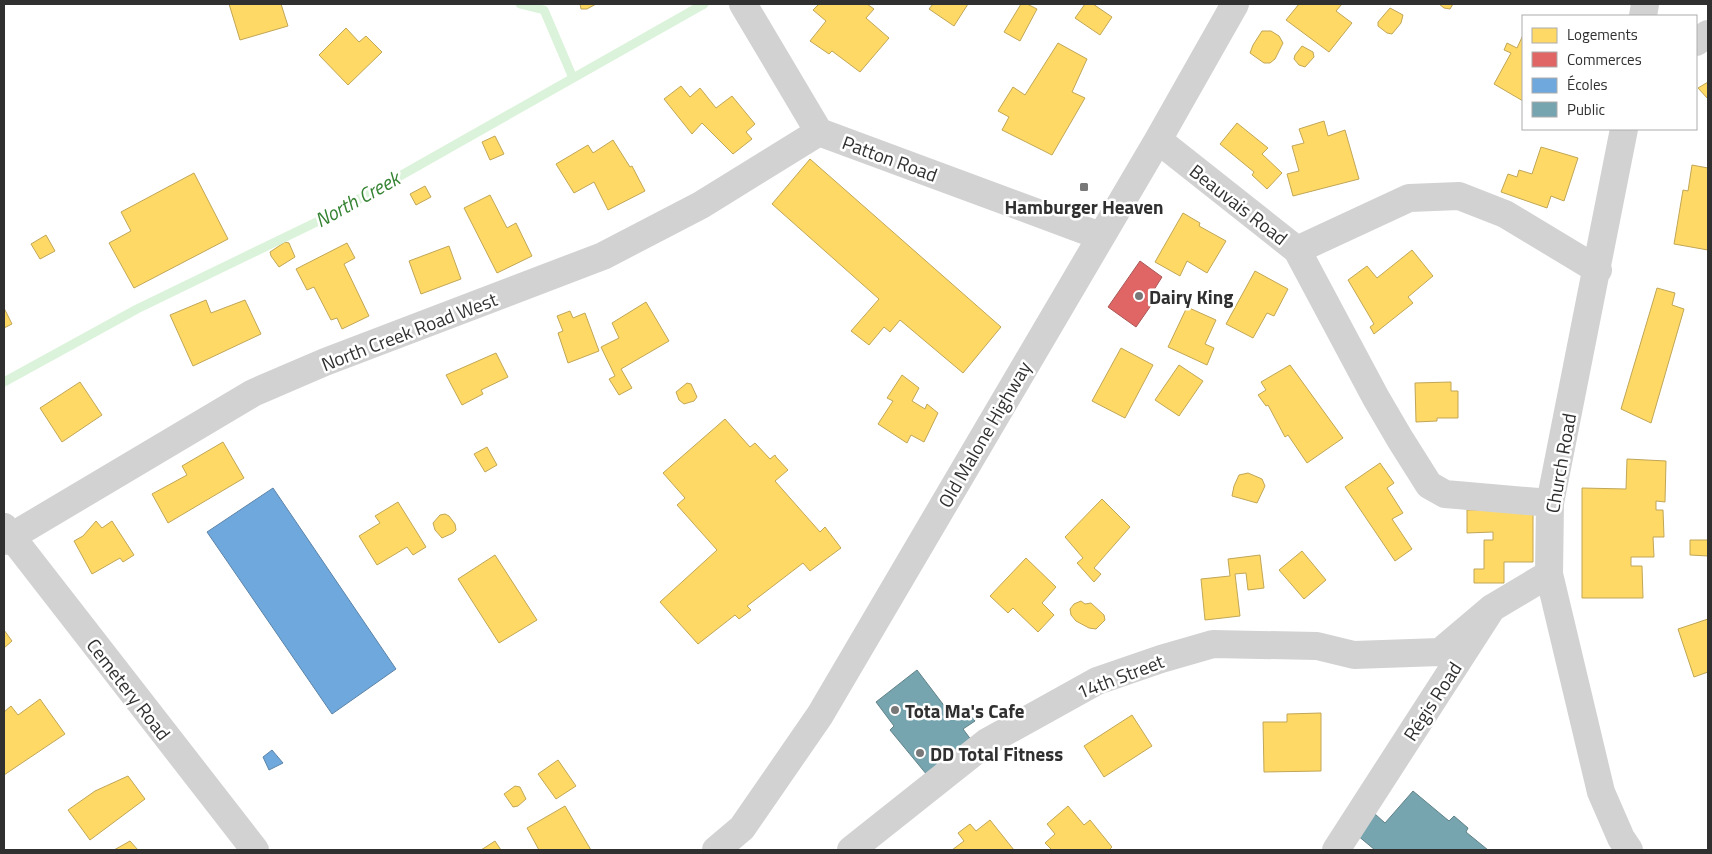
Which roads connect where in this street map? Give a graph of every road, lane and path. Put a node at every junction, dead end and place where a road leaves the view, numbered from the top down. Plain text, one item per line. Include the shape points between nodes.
1 (743, 4) edge
2 (1235, 4) edge
3 (1708, 34) edge
4 (1697, 41) edge
5 (1624, 130) edge
6 (819, 132) junction
7 (1158, 140) junction
8 (1100, 236) junction
9 (1297, 250) junction
10 (1598, 270) junction
11 (1550, 503) junction
12 (6, 535) edge
13 (1549, 574) junction
14 (1492, 608) junction
15 (255, 850) edge
16 (716, 850) edge
17 (851, 850) edge
18 (1336, 850) edge
19 (1630, 850) edge

1 - 6 street, Patton Road
2 - 7 street, Old Malone Highway
3 - 4 street
5 - 10 street, Church Road
6 - 8 street, Patton Road
6 - 12 street, North Creek Road West via 701,205 603,256 252,393
7 - 8 street, Old Malone Highway
7 - 9 street, Beauvais Road
8 - 16 street, Old Malone Highway via 820,715 742,828
9 - 10 street, Beauvais Road via 1409,198 1459,196 1505,214
9 - 11 street via 1376,398 1429,484 1445,494
10 - 11 street, Church Road
11 - 13 street, Church Road
12 - 15 street, Cemetery Road
13 - 14 street, Régis Road
13 - 19 street, Church Road via 1601,792 1621,838
14 - 17 street, 14th Street via 1440,652 1354,655 1317,646 1213,644 1097,681 987,742
14 - 18 street, Régis Road

